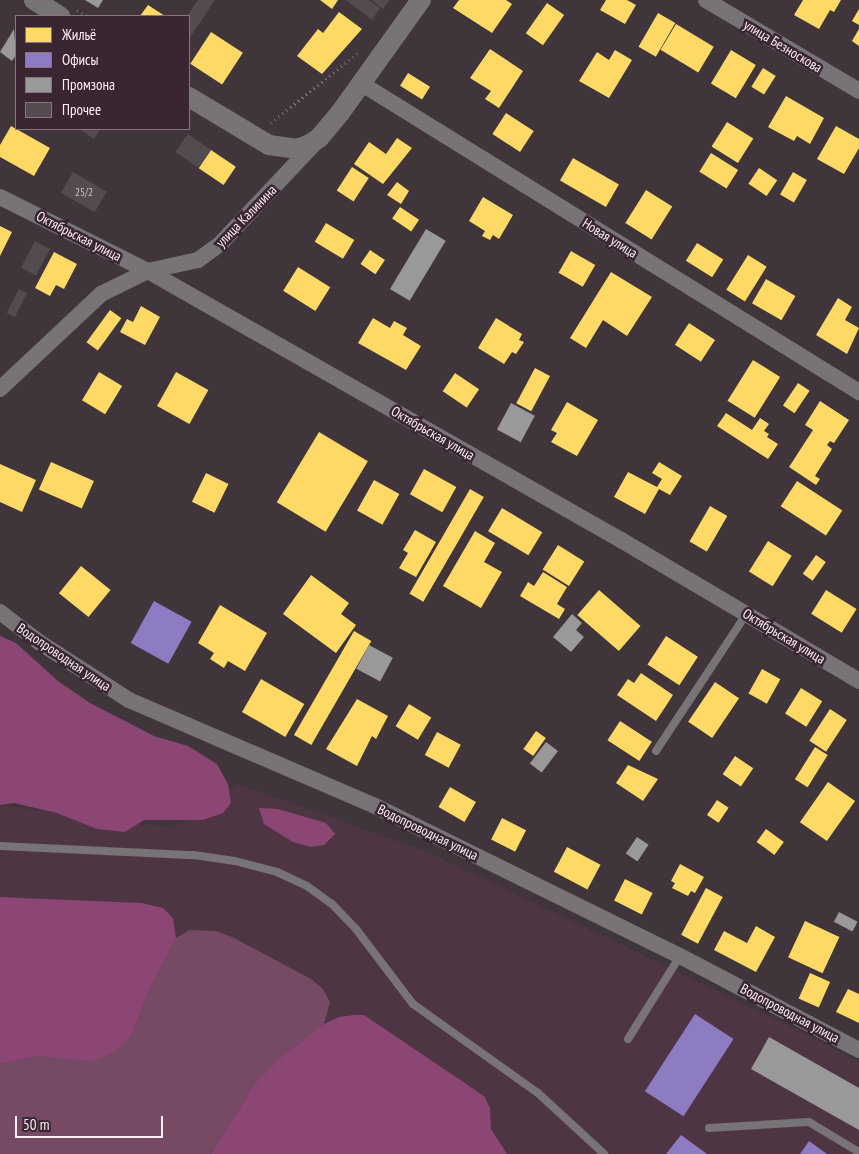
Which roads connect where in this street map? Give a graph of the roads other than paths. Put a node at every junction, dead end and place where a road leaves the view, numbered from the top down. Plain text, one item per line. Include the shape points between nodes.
1 (34, 0) edge
2 (421, 0) edge
3 (706, 0) edge
4 (58, 15) edge
5 (362, 84) junction
6 (859, 91) edge
7 (190, 98) edge
8 (319, 138) junction
9 (0, 197) edge
10 (148, 271) junction
11 (0, 389) edge
12 (859, 392) edge
13 (0, 612) edge
14 (747, 613) junction
15 (859, 682) edge
16 (656, 751) dead end
17 (0, 846) edge
18 (680, 956) junction
19 (628, 1039) dead end
20 (859, 1050) edge
21 (709, 1128) dead end
22 (859, 1152) edge
23 (604, 1154) edge

1 - 4 street
2 - 5 street, улица Калинина
3 - 6 street, улица Безноскова
5 - 8 street, улица Калинина
5 - 12 street, Новая улица
7 - 8 street via 248,135 282,149 296,149
8 - 10 street, улица Калинина via 221,243 198,260
9 - 10 street, Октябрьская улица
10 - 11 street, улица Калинина via 101,294
10 - 14 street, Октябрьская улица
13 - 18 street, Водопроводная улица via 129,700 375,806
14 - 15 street, Октябрьская улица
14 - 16 lane
17 - 23 lane via 194,855 268,870 307,886 332,904 356,929 413,1004 557,1108
18 - 19 lane
18 - 20 street, Водопроводная улица
21 - 22 lane via 809,1122

